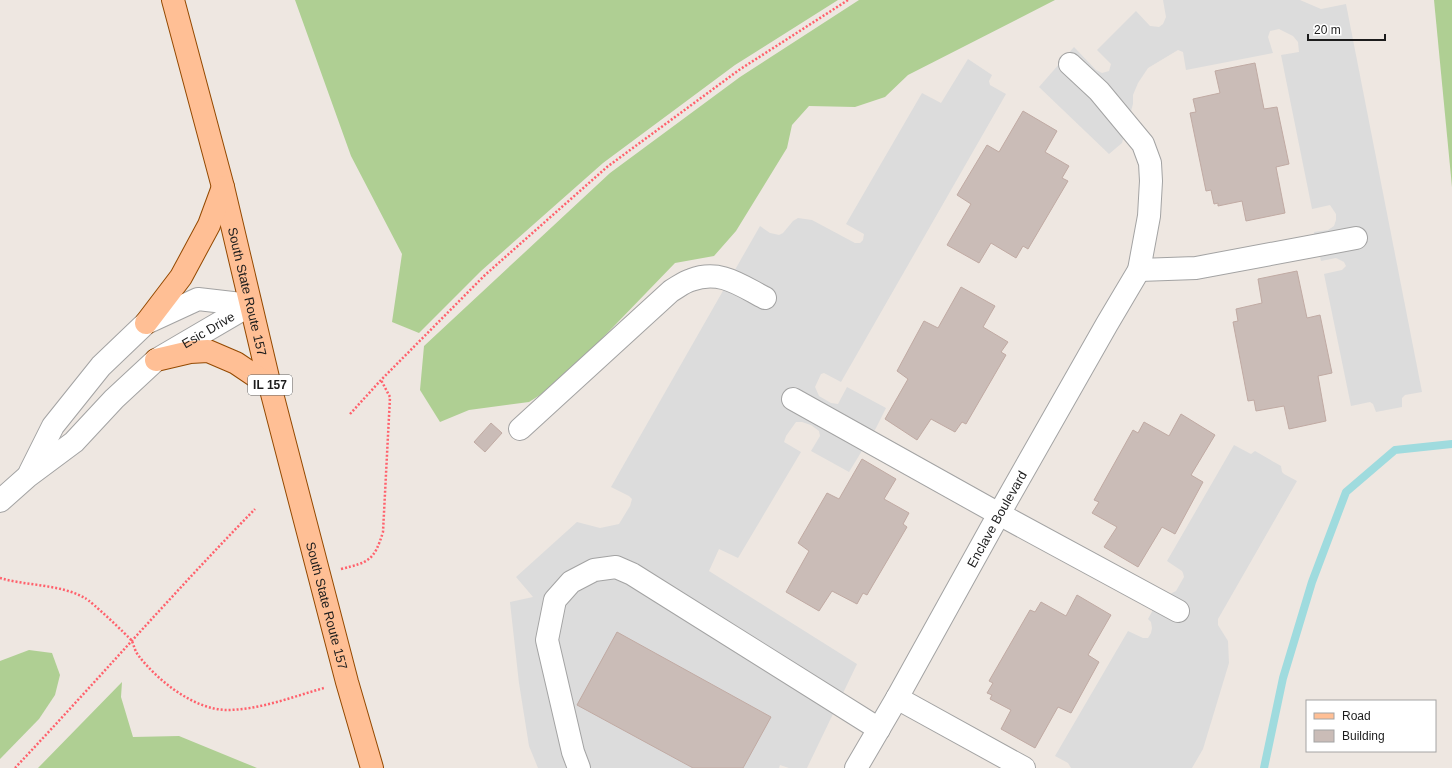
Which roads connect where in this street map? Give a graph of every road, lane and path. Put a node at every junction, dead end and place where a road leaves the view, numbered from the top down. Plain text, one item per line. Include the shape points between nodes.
1 (173, 0) edge
2 (848, 0) edge
3 (1070, 64) dead end
4 (223, 187) junction
5 (1356, 238) dead end
6 (1139, 270) junction
7 (765, 298) dead end
8 (250, 305) junction
9 (146, 323) junction
10 (156, 360) junction
11 (381, 380) junction
12 (270, 386) junction
13 (793, 400) dead end
14 (350, 414) dead end
15 (520, 429) dead end
16 (27, 477) junction
17 (0, 501) edge
18 (255, 509) dead end
19 (999, 514) junction
20 (320, 576) junction
21 (0, 578) edge
22 (1178, 611) dead end
23 (131, 640) junction
24 (347, 682) junction
25 (897, 698) junction
26 (879, 729) junction
27 (15, 768) edge
28 (372, 768) edge
29 (579, 768) edge
30 (856, 768) edge
31 (1024, 768) edge

1 - 4 main road, South State Route 157 / IL 157
2 - 11 path via 739,70 607,167 485,275
3 - 6 street via 1099,91 1143,144 1150,163 1149,216
4 - 8 main road, South State Route 157 / IL 157
4 - 9 main road via 209,225 181,277
5 - 6 street via 1196,268
6 - 19 street, Enclave Boulevard
7 - 15 street via 729,278 709,275 690,280 671,291
8 - 9 street, Esic Drive via 198,299
8 - 10 street, Esic Drive
8 - 12 main road, South State Route 157 / IL 157
9 - 16 street, Esic Drive via 101,366 53,426
10 - 12 main road via 190,352 208,351 236,363
10 - 16 street, Esic Drive via 114,399 74,442
11 - 14 path
11 - 20 path via 390,397 383,532 380,545 364,563
12 - 20 main road, South State Route 157 / IL 157
13 - 19 street
16 - 17 street, Esic Drive
18 - 23 path
19 - 22 street
19 - 25 street, Enclave Boulevard
20 - 24 main road, South State Route 157 / IL 157
21 - 23 path via 74,593 87,599
23 - 24 path via 138,654 171,688 206,706 225,710 271,703
23 - 27 path
24 - 28 main road, South State Route 157 / IL 157
25 - 26 street, Enclave Boulevard
25 - 31 street
26 - 29 street via 632,574 616,567 594,570 571,582 555,600 547,640
26 - 30 street, Enclave Boulevard

